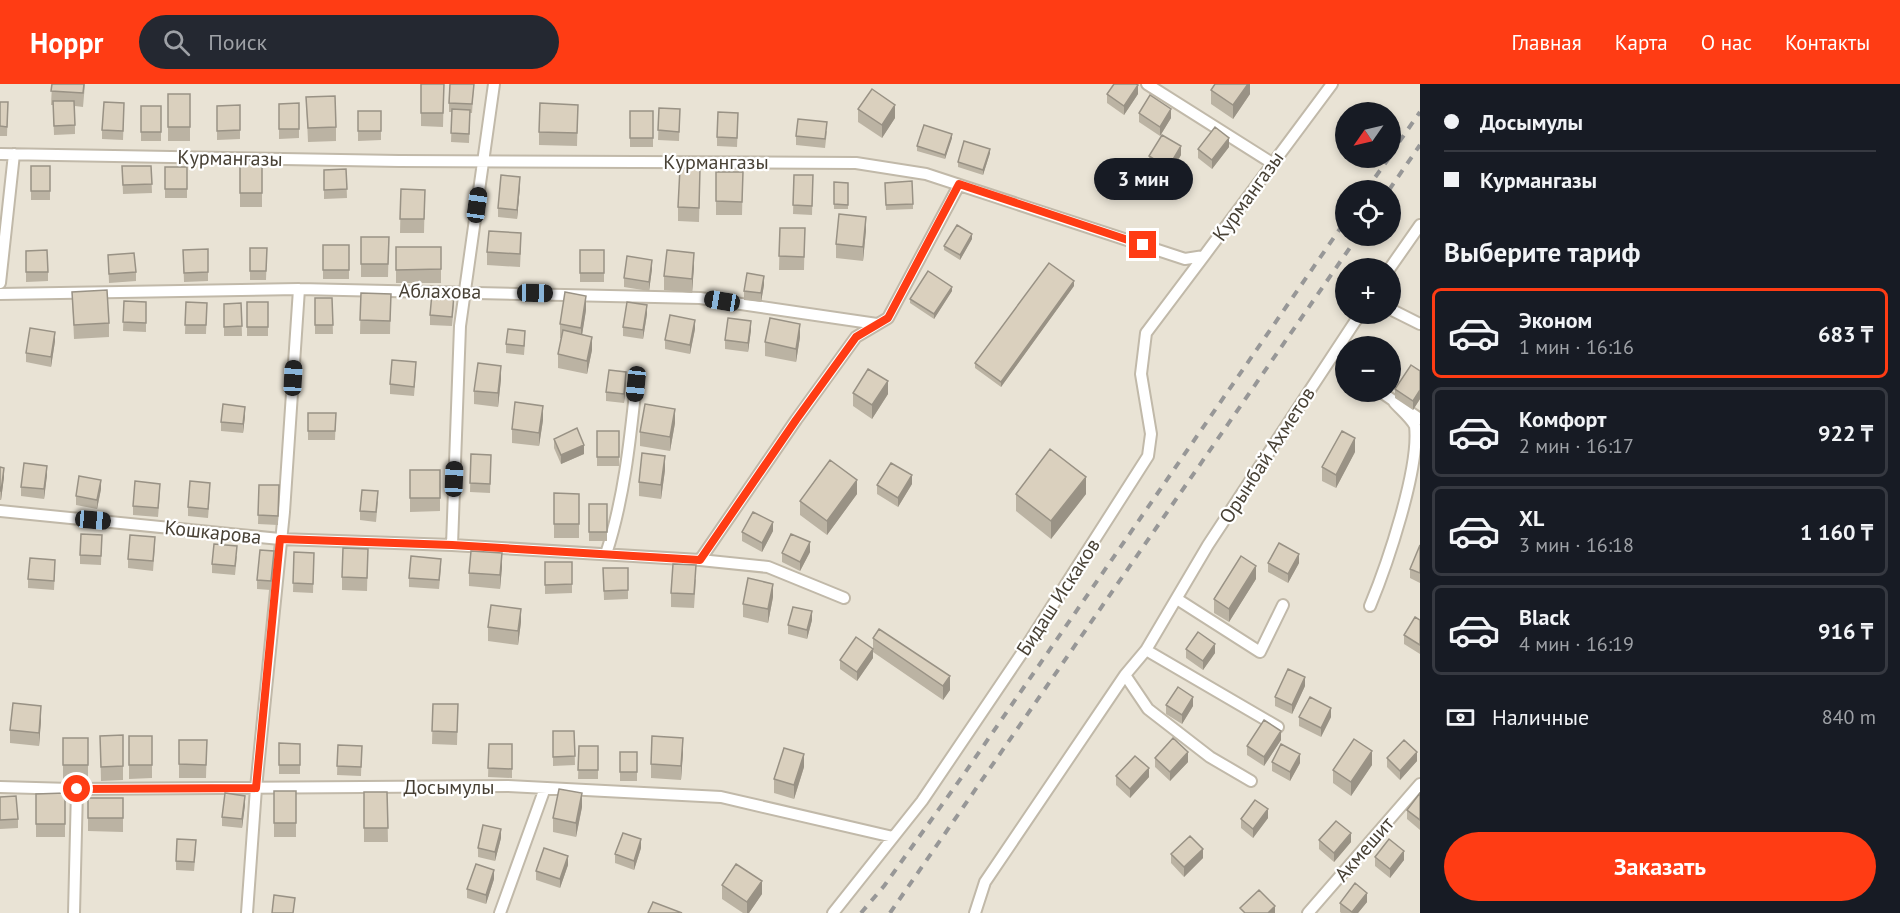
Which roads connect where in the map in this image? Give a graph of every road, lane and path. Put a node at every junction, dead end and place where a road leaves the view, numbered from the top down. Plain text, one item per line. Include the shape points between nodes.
1 (494, 84) edge
2 (1147, 84) edge
3 (1332, 84) edge
4 (0, 154) edge
5 (14, 154) junction
6 (483, 162) junction
7 (1272, 163) junction
8 (959, 184) junction
9 (1420, 225) edge
10 (1204, 256) junction
11 (1397, 258) edge
12 (0, 283) edge
13 (299, 288) junction
14 (465, 292) junction
15 (0, 294) edge
16 (1401, 314) edge
17 (877, 324) junction
18 (1420, 324) edge
19 (1335, 352) edge
20 (636, 384) dead end
21 (1394, 402) joint
22 (1420, 419) edge
23 (0, 511) edge
24 (280, 539) junction
25 (452, 545) junction
26 (606, 554) junction
27 (700, 560) junction
28 (844, 598) dead end
29 (1177, 599) junction
30 (1283, 605) dead end
31 (1370, 606) dead end
32 (1146, 650) junction
33 (1125, 675) junction
34 (1278, 727) edge
35 (1251, 781) dead end
36 (1420, 784) edge
37 (0, 787) edge
38 (256, 788) junction
39 (544, 788) junction
40 (77, 789) junction
41 (893, 837) junction
42 (74, 913) edge
43 (247, 913) edge
44 (500, 913) edge
45 (833, 913) edge
46 (975, 913) edge
47 (1308, 913) edge

1 - 6 street
2 - 7 street
3 - 7 street, Курмангазы
4 - 5 street, Курмангазы
5 - 6 street, Курмангазы
5 - 12 street
6 - 8 street, Курмангазы via 856,163 926,174
6 - 14 street
7 - 10 street, Курмангазы
8 - 10 street, Курмангазы via 1185,259
8 - 17 street via 888,318
9 - 11 street
10 - 41 street, Бидаш Искаков via 1146,333 1141,374 1151,434 1148,456 1018,659 922,801
13 - 14 street, Аблахова
13 - 15 street, Аблахова
13 - 24 street
14 - 17 street, Аблахова via 700,298
14 - 25 street via 460,326
16 - 18 street
17 - 27 street via 856,337
19 - 29 street, Орынбай Ахметов
20 - 26 street via 616,525
21 - 22 street
21 - 31 street via 1415,426 1419,450 1412,496
23 - 24 street, Кошкарова
24 - 25 street, Кошкарова
24 - 38 street
25 - 26 street, Кошкарова
26 - 27 street, Кошкарова
27 - 28 street, Кошкарова via 768,567
29 - 30 street via 1260,652
29 - 32 street, Орынбай Ахметов
32 - 33 street, Орынбай Ахметов
32 - 34 street
33 - 35 street via 1148,709 1210,757
33 - 46 street, Орынбай Ахметов via 985,882
36 - 47 street, Акмешит
37 - 40 street, Досымулы
38 - 39 street, Досымулы
38 - 40 street, Досымулы
38 - 43 street
39 - 41 street, Досымулы via 721,797
39 - 44 street
40 - 42 street
41 - 45 street, Бидаш Искаков

